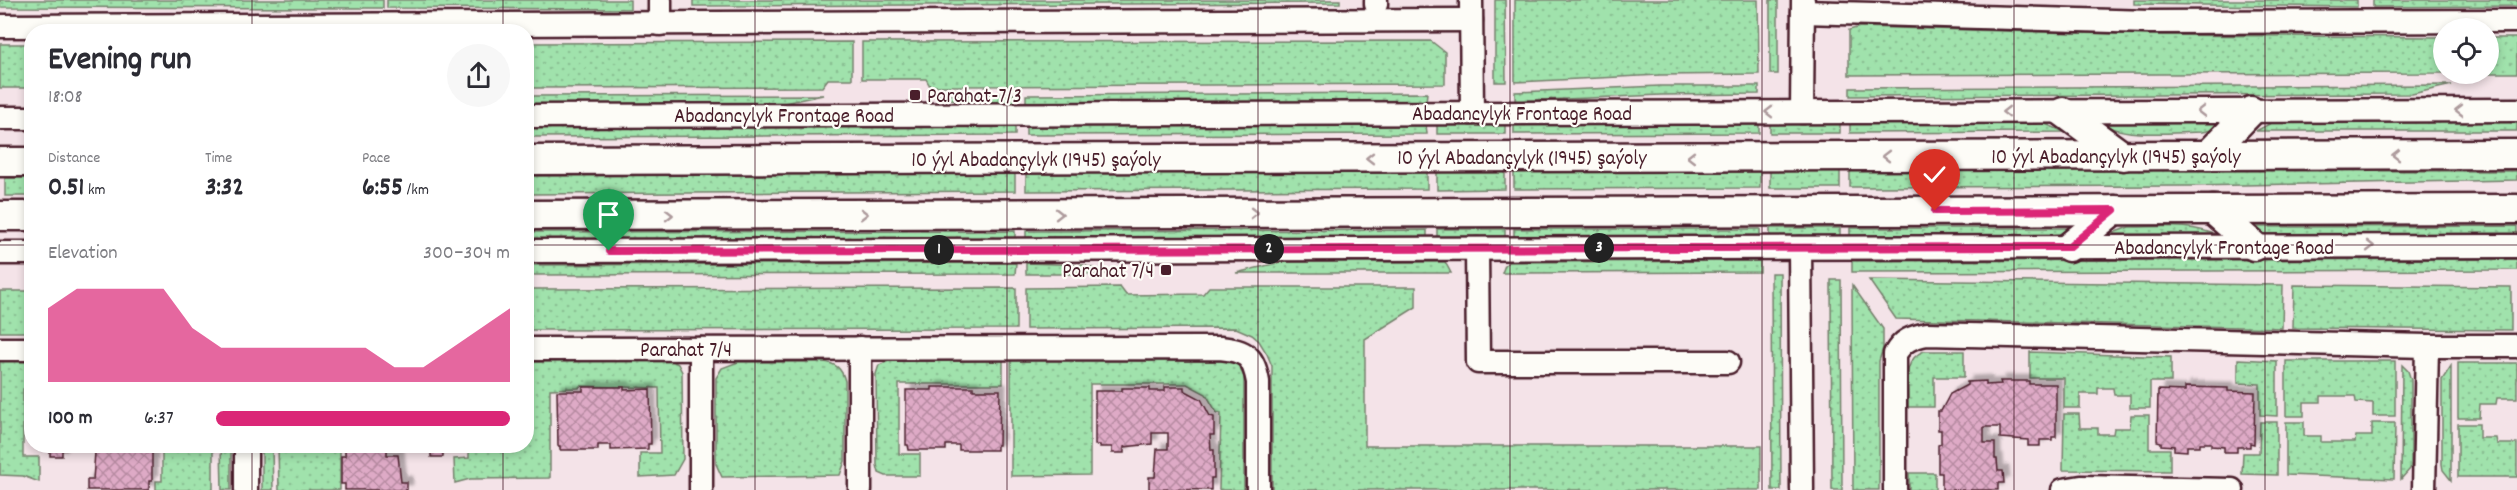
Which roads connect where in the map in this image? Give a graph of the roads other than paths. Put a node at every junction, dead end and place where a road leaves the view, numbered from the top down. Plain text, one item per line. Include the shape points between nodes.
1 (660, 0) edge
2 (1803, 6) edge
3 (1471, 10) edge
4 (2517, 21) edge
5 (534, 24) edge
6 (660, 24) junction
7 (0, 26) edge
8 (24, 26) edge
9 (2517, 110) edge
10 (2252, 111) junction
11 (1802, 112) junction
12 (2063, 112) junction
13 (1472, 113) junction
14 (534, 116) edge
15 (24, 117) edge
16 (0, 118) edge
17 (2517, 154) edge
18 (2208, 155) junction
19 (2123, 156) junction
20 (534, 160) edge
21 (0, 162) edge
22 (24, 162) edge
23 (2517, 209) edge
24 (2114, 210) junction
25 (2213, 210) junction
26 (534, 215) edge
27 (0, 216) edge
28 (24, 216) edge
29 (2254, 246) junction
30 (2517, 246) edge
31 (2069, 247) junction
32 (1800, 248) junction
33 (1478, 249) junction
34 (534, 251) edge
35 (0, 253) edge
36 (24, 253) edge
37 (2427, 346) junction
38 (2517, 346) edge
39 (860, 348) junction
40 (0, 349) edge
41 (24, 349) edge
42 (534, 349) edge
43 (701, 349) junction
44 (1728, 362) dead end
45 (246, 453) edge
46 (246, 490) edge
47 (701, 490) edge
48 (860, 490) edge
49 (1258, 490) edge
50 (1802, 490) edge
51 (1895, 490) edge
52 (2063, 490) edge
53 (2232, 490) edge
54 (2424, 490) edge

1 - 6 street
2 - 4 street via 2150,22
2 - 11 street
3 - 6 street
3 - 13 street
5 - 6 street
7 - 8 street
9 -> 10 street, Abadancylyk Frontage Road
10 -> 12 street, Abadancylyk Frontage Road
10 - 18 main road
12 -> 11 street, Abadancylyk Frontage Road
11 -> 13 street, Abadancylyk Frontage Road
12 - 19 main road
13 - 14 street, Abadancylyk Frontage Road
15 - 16 street
17 -> 18 main road, 10 ýyl Abadançylyk (1945) şaýoly
18 - 19 main road, 10 ýyl Abadançylyk (1945) şaýoly
19 -> 20 main road, 10 ýyl Abadançylyk (1945) şaýoly
21 - 22 main road
23 - 25 main road
24 - 25 main road
26 -> 24 main road
24 - 31 main road
25 - 29 main road
27 - 28 main road
29 -> 30 street, Abadancylyk Frontage Road
29 - 31 street, Abadancylyk Frontage Road
31 - 32 street, Abadancylyk Frontage Road
32 - 33 street, Abadancylyk Frontage Road
32 - 50 street
33 - 34 street, Abadancylyk Frontage Road
33 - 44 street via 1478,362
35 - 36 street
37 - 38 street
37 - 51 street via 1927,334 1913,337 1900,344 1895,354
37 - 54 street
39 - 43 street, Parahat 7/4
39 - 48 street
39 - 49 street, Parahat 7/4 via 1237,350 1249,356 1258,382
40 - 41 street
42 - 43 street, Parahat 7/4
43 - 47 street
45 - 46 street
52 - 53 street

